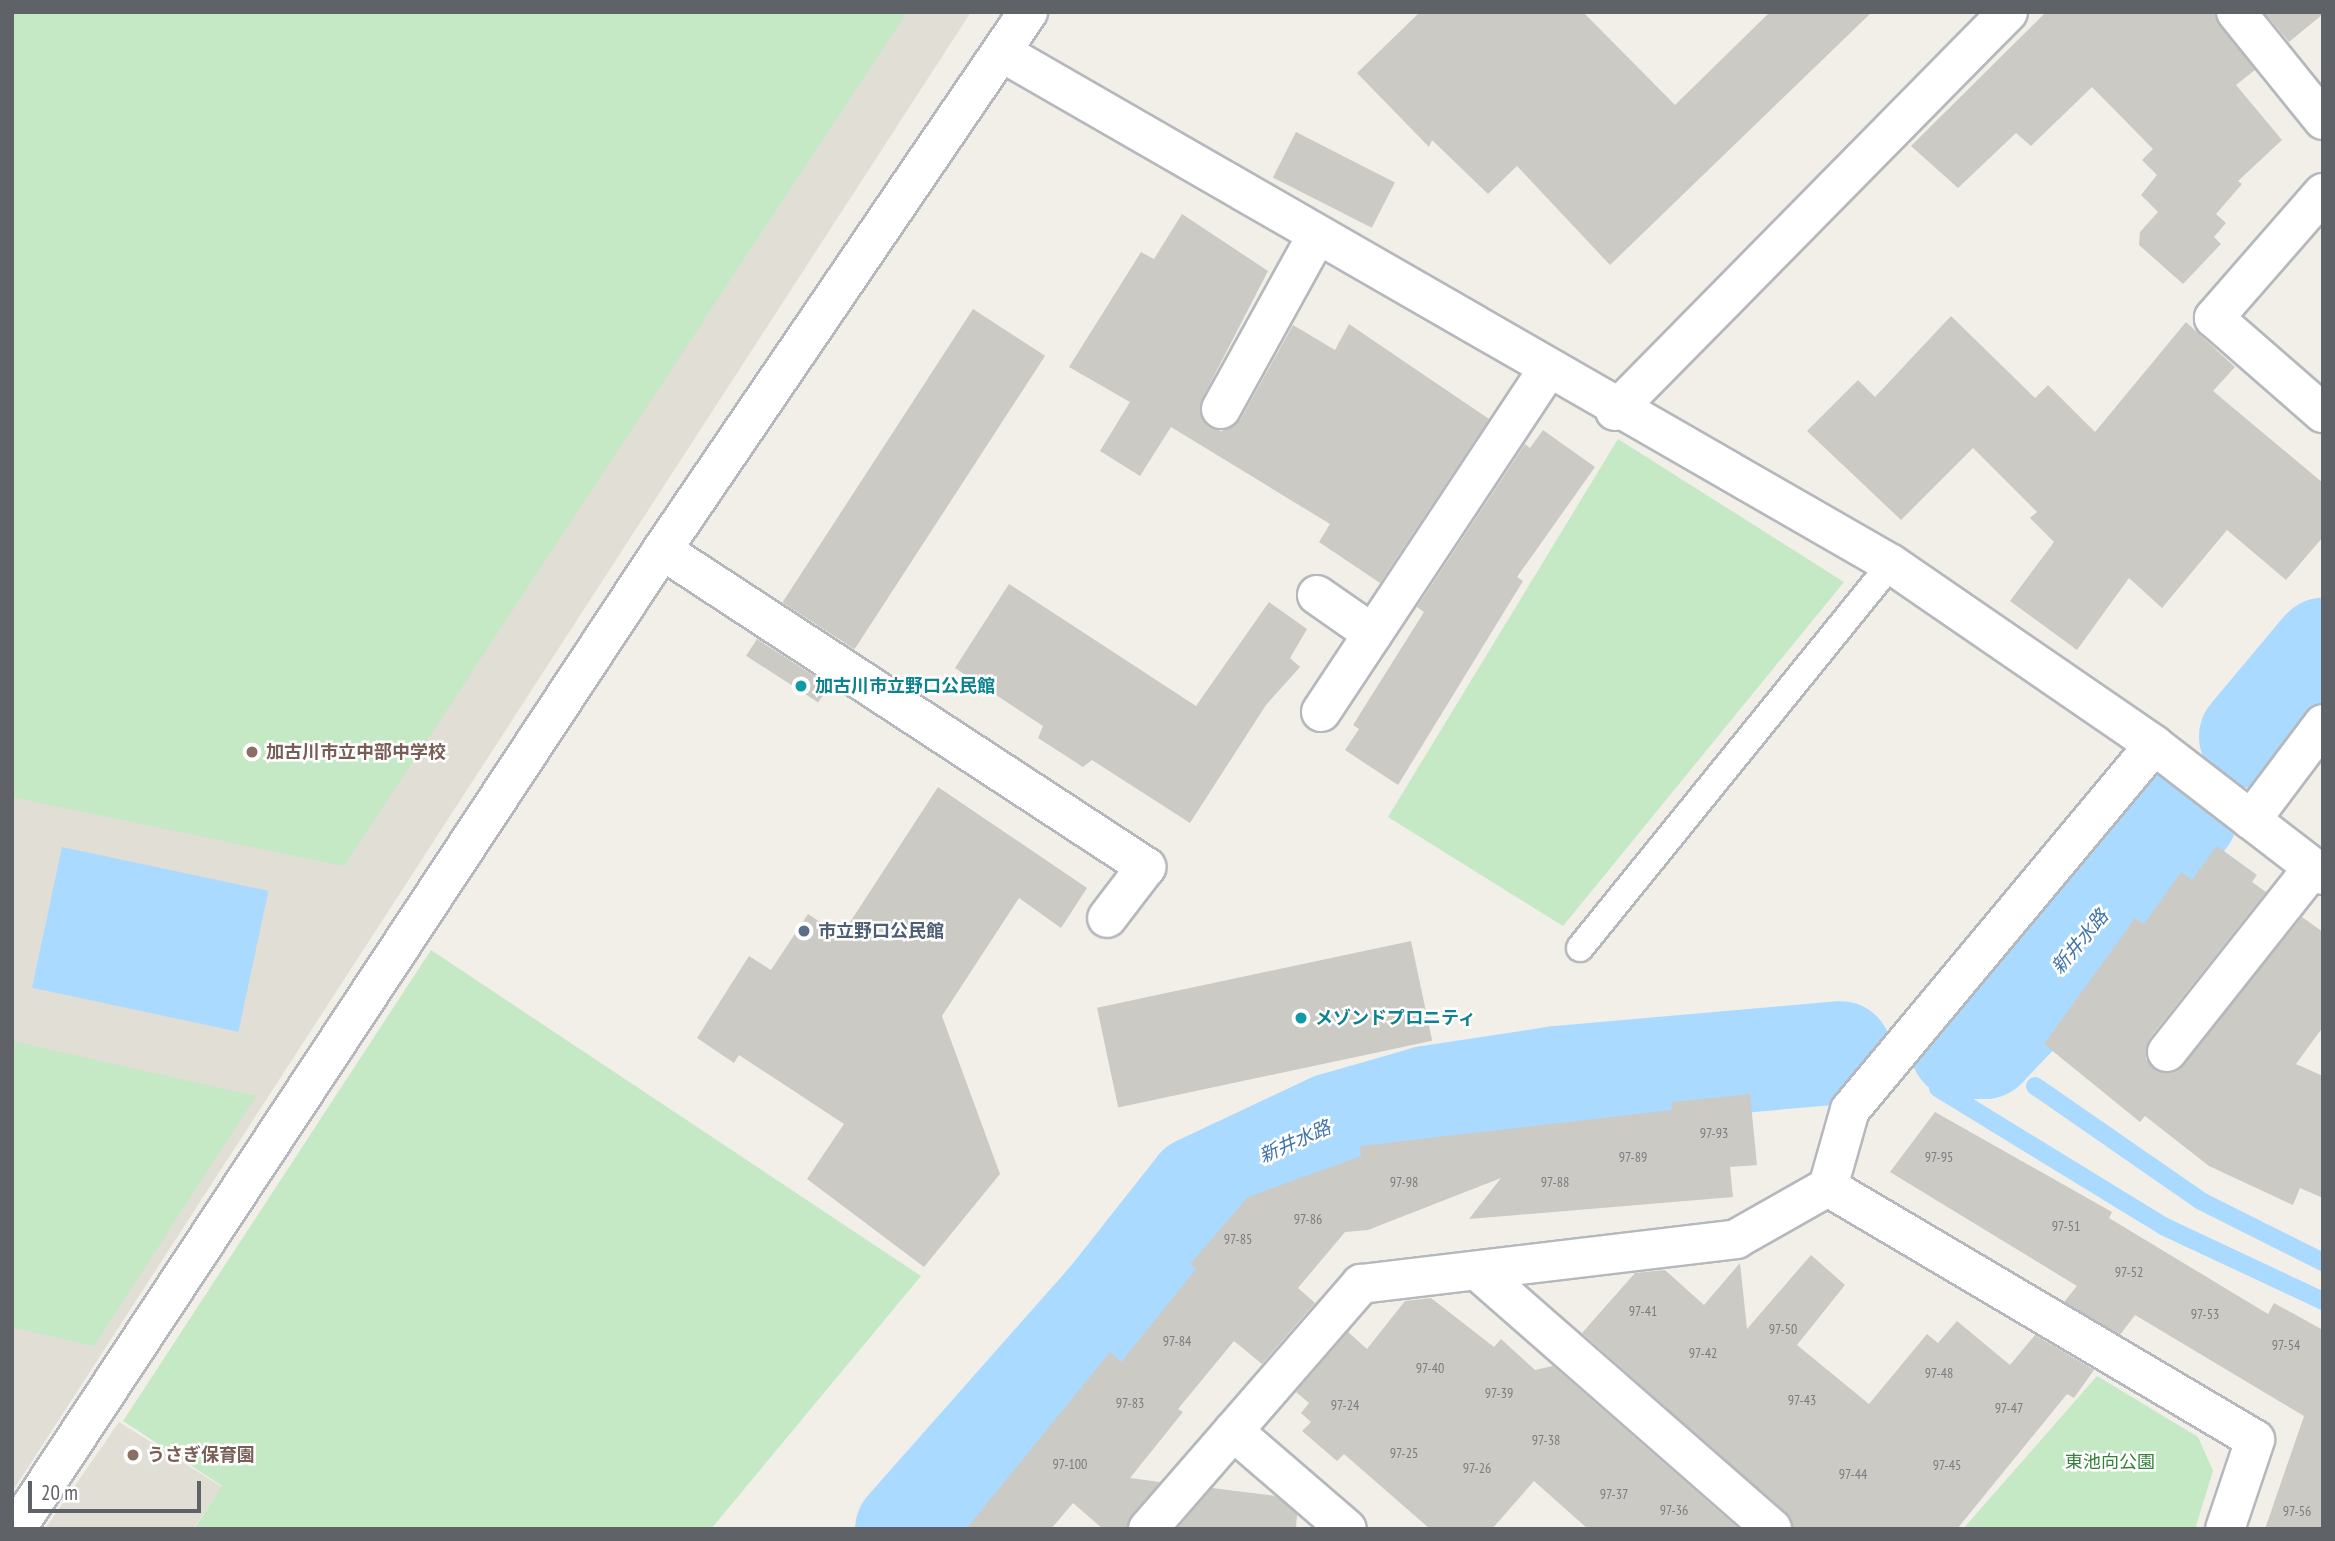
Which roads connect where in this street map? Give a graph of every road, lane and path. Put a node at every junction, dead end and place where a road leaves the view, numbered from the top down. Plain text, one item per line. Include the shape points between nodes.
1 (1028, 12) edge
2 (2008, 12) edge
3 (2236, 12) edge
4 (1003, 53) junction
5 (2317, 100) edge
6 (2323, 193) edge
7 (1316, 237) junction
8 (1546, 372) junction
9 (1221, 409) dead end
10 (1615, 411) junction
11 (2323, 413) edge
12 (662, 550) junction
13 (1891, 564) junction
14 (1317, 595) dead end
15 (1373, 634) junction
16 (1321, 712) dead end
17 (2323, 724) edge
18 (2154, 745) junction
19 (2251, 820) junction
20 (2318, 872) edge
21 (1107, 918) dead end
22 (1580, 948) dead end
23 (2167, 1052) dead end
24 (1828, 1187) junction
25 (1480, 1273) junction
26 (1233, 1431) junction
27 (16, 1529) edge
28 (1148, 1529) edge
29 (1347, 1529) edge
30 (1772, 1529) edge
31 (2225, 1529) edge

1 - 4 street
2 - 10 street
3 - 5 street
4 - 7 street
4 - 12 street
6 - 11 street via 2214,317
7 - 8 street
7 - 9 street
8 - 10 street
8 - 15 street
10 - 13 street
12 - 21 street via 1146,867
12 - 27 street
13 - 18 street
13 - 22 lane
14 - 15 street
15 - 16 street
17 - 19 street
18 - 19 street
18 - 24 street via 1850,1110
19 - 20 street
20 - 23 street
24 - 25 street via 1736,1239
24 - 31 street via 2255,1440
25 - 26 street via 1361,1284
25 - 30 street
26 - 28 street
26 - 29 street

